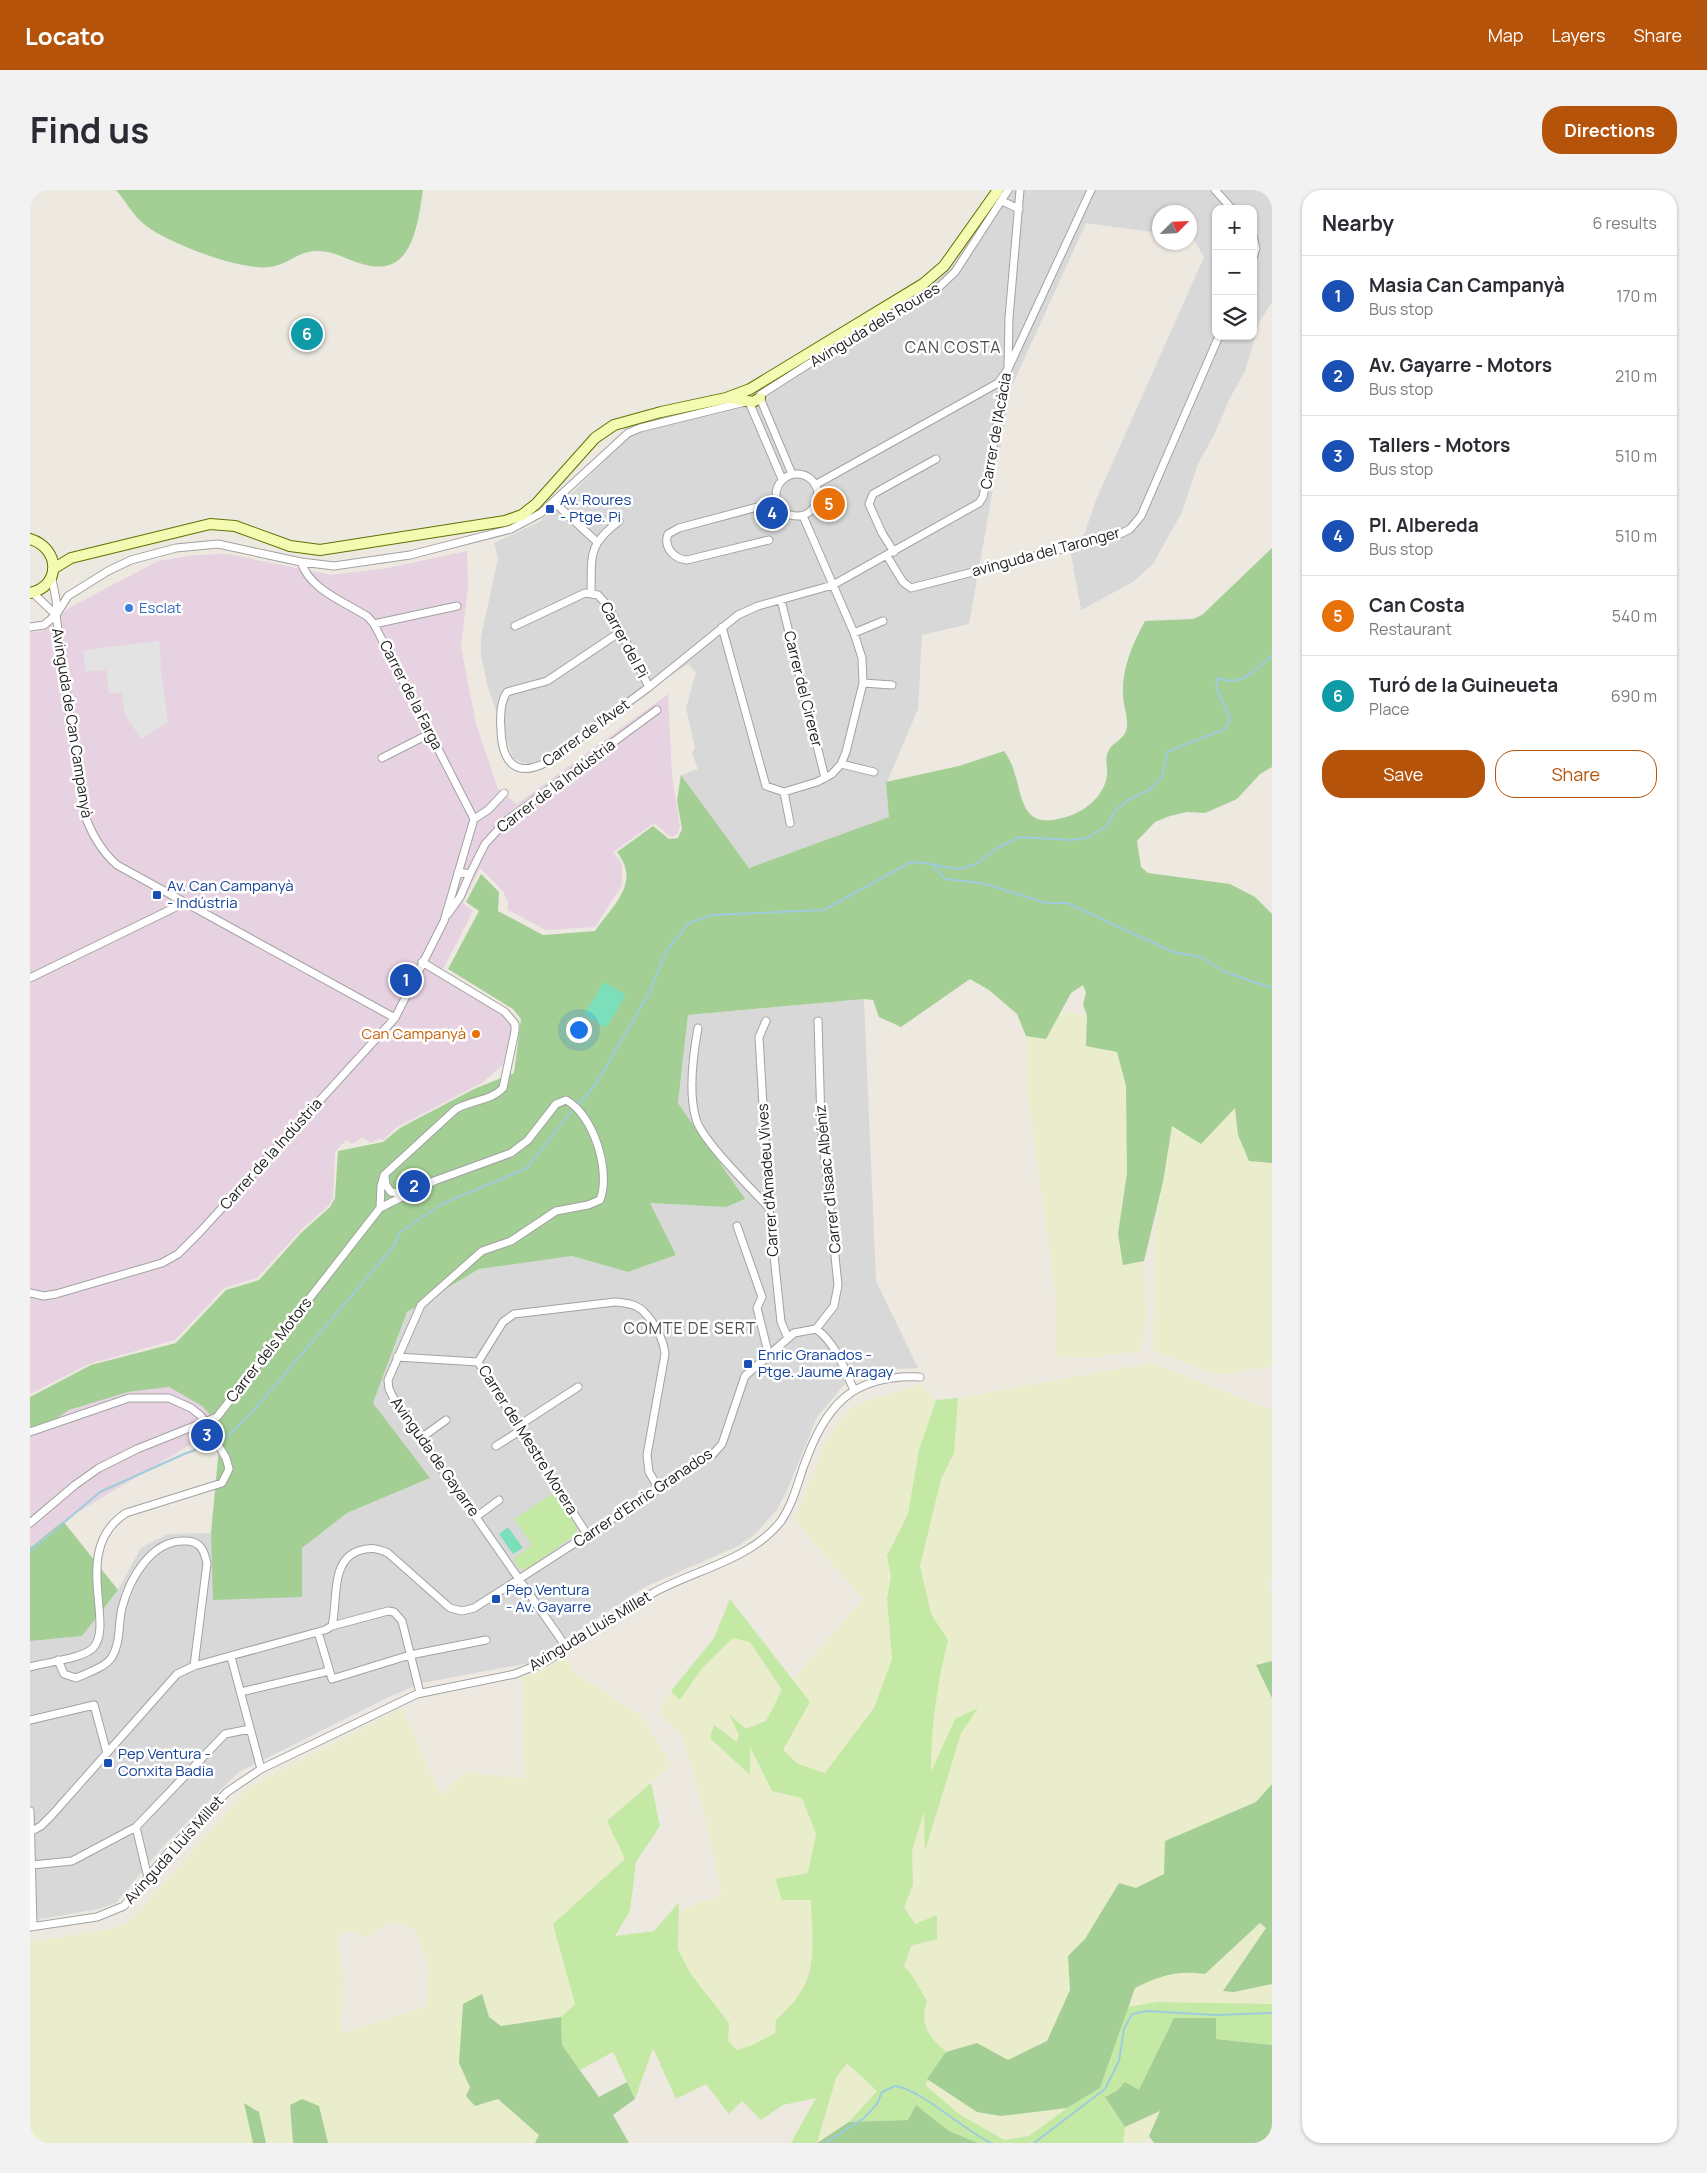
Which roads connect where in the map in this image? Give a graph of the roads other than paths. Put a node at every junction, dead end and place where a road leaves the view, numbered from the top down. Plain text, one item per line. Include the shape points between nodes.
1 (998, 190) edge
2 (1008, 190) edge
3 (1020, 190) edge
4 (1090, 190) edge
5 (1215, 190) edge
6 (1002, 201) junction
7 (1228, 205) edge
8 (1019, 209) junction
9 (1217, 340) edge
10 (1008, 369) junction
11 (769, 379) junction
12 (750, 389) junction
13 (726, 398) junction
14 (756, 398) junction
15 (936, 459) dead end
16 (792, 474) junction
17 (782, 479) junction
18 (815, 485) junction
19 (554, 502) junction
20 (776, 502) junction
21 (804, 516) junction
22 (619, 521) dead end
23 (30, 539) edge
24 (769, 540) dead end
25 (597, 542) junction
26 (49, 552) junction
27 (891, 554) junction
28 (71, 558) junction
29 (301, 562) junction
30 (53, 572) junction
31 (833, 585) junction
32 (31, 592) edge
33 (592, 593) junction
34 (781, 600) junction
35 (457, 606) dead end
36 (56, 615) junction
37 (883, 621) dead end
38 (374, 624) junction
39 (515, 626) dead end
40 (30, 627) edge
41 (722, 627) junction
42 (620, 632) junction
43 (854, 632) junction
44 (864, 683) junction
45 (892, 685) dead end
46 (649, 687) junction
47 (657, 710) dead end
48 (431, 733) junction
49 (382, 758) dead end
50 (842, 764) junction
51 (874, 772) dead end
52 (826, 778) junction
53 (784, 792) junction
54 (504, 793) dead end
55 (474, 819) junction
56 (790, 823) dead end
57 (458, 872) junction
58 (470, 874) junction
59 (184, 903) junction
60 (444, 921) junction
61 (422, 962) junction
62 (30, 978) edge
63 (395, 1018) junction
64 (766, 1021) dead end
65 (818, 1021) dead end
66 (698, 1028) dead end
67 (384, 1175) junction
68 (408, 1194) junction
69 (380, 1208) junction
70 (768, 1208) junction
71 (736, 1226) dead end
72 (30, 1293) edge
73 (816, 1329) junction
74 (788, 1338) junction
75 (769, 1356) junction
76 (397, 1357) junction
77 (478, 1362) junction
78 (920, 1377) dead end
79 (578, 1387) dead end
80 (854, 1390) junction
81 (446, 1420) dead end
82 (204, 1422) junction
83 (520, 1428) junction
84 (30, 1432) edge
85 (421, 1438) junction
86 (496, 1446) dead end
87 (659, 1489) junction
88 (499, 1500) dead end
89 (476, 1517) junction
90 (30, 1523) edge
91 (588, 1536) junction
92 (520, 1579) junction
93 (332, 1626) junction
94 (318, 1632) junction
95 (486, 1640) dead end
96 (567, 1648) junction
97 (410, 1655) junction
98 (231, 1657) junction
99 (58, 1660) junction
100 (30, 1666) edge
101 (194, 1666) junction
102 (329, 1671) junction
103 (241, 1692) junction
104 (420, 1693) junction
105 (30, 1720) edge
106 (250, 1729) junction
107 (107, 1753) junction
108 (261, 1770) junction
109 (30, 1811) edge
110 (136, 1826) junction
111 (31, 1832) edge
112 (32, 1865) junction
113 (148, 1878) junction
114 (31, 1927) edge

1 - 11 street via 935,275
2 - 6 street, Avinguda dels Roures
3 - 8 street, Carrer de l'Acàcia
4 - 10 street
5 - 7 street
6 - 8 street
6 - 14 street, Avinguda dels Roures via 955,272 938,288
8 - 10 street, Carrer de l'Acàcia via 1009,318
9 - 27 street, avinguda del Taronger via 1141,516 1130,529 910,588 902,582
10 - 18 street via 998,383
10 - 27 street, Carrer de l'Acàcia via 984,497 972,508
11 - 12 street
11 - 14 street
12 - 13 street
12 - 14 street
13 - 14 street
13 - 28 street via 614,425 595,438 527,512 505,521 320,550 290,546 234,526 210,524
14 - 16 street
14 - 17 street
14 - 19 street via 632,431
15 - 27 street via 881,488 871,499 869,504
16 - 17 street
16 - 18 street via 806,476
17 - 20 street via 776,489
18 - 21 street via 817,502
19 - 25 street
19 - 29 street via 521,526 485,536 387,559 334,566
20 - 21 street via 790,516
20 - 24 street via 679,528 668,534 666,546 681,560 687,560
21 - 31 street
22 - 25 street
23 - 26 street
25 - 33 street via 592,550
26 - 28 street
26 - 30 street
27 - 31 street, Carrer de l'Acàcia
28 - 30 street
29 - 36 street via 218,544 164,550 108,571 65,599
29 - 38 street, Carrer de la Farga via 306,575 316,585
30 - 32 street via 43,588
30 - 36 street, Avinguda de Can Campanyà via 58,603
31 - 34 street, Carrer de l'Avet
31 - 43 street
32 - 36 street, Avinguda de Can Campanyà
33 - 39 street, Carrer del Pi via 585,593
33 - 42 street, Carrer del Pi via 608,606
34 - 41 street, Carrer de l'Avet via 748,610
34 - 52 street, Carrer del Cirerer
35 - 38 street
36 - 40 street via 44,625
36 - 59 street, Avinguda de Can Campanyà via 82,810 87,824 101,848 117,865
37 - 43 street
38 - 48 street, Carrer de la Farga
41 - 46 street, Carrer de l'Avet
41 - 53 street via 762,778 766,786
42 - 46 street, Carrer del Pi
42 - 46 street, Carrer de l'Avet via 547,681 507,692 500,720 503,752 517,767 526,770 536,768
43 - 44 street via 862,658
44 - 45 street
44 - 50 street
47 - 58 street, Carrer de la Indústria via 506,821 485,844
48 - 49 street
48 - 55 street, Carrer de la Farga
50 - 51 street
50 - 52 street
52 - 53 street
53 - 56 street
54 - 55 street
55 - 57 street, Carrer de la Indústria
57 - 58 street
57 - 60 street, Carrer de la Indústria
58 - 60 street, Carrer de la Indústria
59 - 62 street
59 - 63 street, Avinguda de Can Campanyà
60 - 61 street, Carrer de la Indústria
61 - 63 street, Carrer de la Indústria
61 - 67 street via 505,1012 515,1024 507,1078 498,1094 456,1109
63 - 72 street, Carrer de la Indústria via 178,1254 150,1267 56,1294
64 - 70 street, Carrer d'Amadeu Vives via 759,1037
65 - 73 street, Carrer d'Isaac Albéniz via 820,1122 838,1285 834,1306
66 - 70 street via 691,1066 696,1120 712,1145
67 - 68 street via 391,1192
67 - 69 street via 380,1186
68 - 69 street, Avinguda de Gayarre
68 - 76 street, Avinguda de Gayarre via 511,1153 528,1140 556,1104 563,1100 576,1107 591,1126 605,1188 600,1200 556,1211 511,1241 472,1258 421,1305
69 - 82 street, Carrer dels Motors via 217,1417
70 - 74 street, Carrer d'Amadeu Vives via 781,1322
71 - 75 street via 762,1297 757,1308
73 - 74 street, Carrer d'Enric Granados
73 - 80 street via 832,1345
74 - 75 street, Carrer d'Enric Granados
75 - 87 street, Carrer d'Enric Granados via 745,1376 722,1444 713,1454
76 - 77 street
76 - 85 street, Avinguda de Gayarre via 388,1380 389,1389
77 - 83 street, Carrer del Mestre Morera
77 - 87 street, Carrer del Mestre Morera via 504,1322 514,1314 615,1302 644,1311 664,1344 665,1354 647,1455 649,1472
78 - 80 street, Avinguda Lluís Millet via 890,1379
79 - 83 street
80 - 96 street, Avinguda Lluís Millet via 834,1407 821,1426 788,1508 769,1532 742,1551 654,1592
81 - 85 street
82 - 84 street via 191,1408 176,1400 136,1397
82 - 90 street, Carrer dels Motors via 99,1468
82 - 99 street via 226,1458 230,1469 227,1476 222,1483 126,1513 115,1520 102,1541 96,1572 99,1638 84,1654
83 - 86 street
83 - 91 street, Carrer del Mestre Morera
85 - 89 street, Avinguda de Gayarre
87 - 91 street, Carrer d'Enric Granados
88 - 89 street
89 - 92 street, Avinguda de Gayarre
91 - 92 street, Carrer d'Enric Granados
92 - 93 street, Carrer d'Enric Granados via 474,1608 462,1611 450,1608 388,1553 376,1548 364,1549 352,1553 341,1566
92 - 96 street
93 - 94 street
93 - 97 street via 394,1612 402,1621
94 - 98 street
94 - 102 street
95 - 97 street
96 - 104 street, Avinguda Lluís Millet via 547,1661 515,1674
97 - 102 street via 332,1679
97 - 104 street
98 - 101 street
98 - 103 street
99 - 100 street
99 - 101 street via 64,1674 76,1678 112,1659 117,1648 122,1609 147,1558 156,1550 184,1540 195,1542 203,1550 207,1563
101 - 107 street via 177,1674
102 - 103 street
103 - 106 street
104 - 108 street, Avinguda Lluís Millet
105 - 107 street via 94,1705
106 - 108 street
106 - 110 street via 225,1734
107 - 111 street via 52,1815
108 - 113 street, Avinguda Lluís Millet via 227,1792 172,1848
109 - 111 street
110 - 112 street via 72,1861
110 - 113 street
111 - 112 street
112 - 114 street
113 - 114 street, Avinguda Lluís Millet via 124,1906 114,1912

